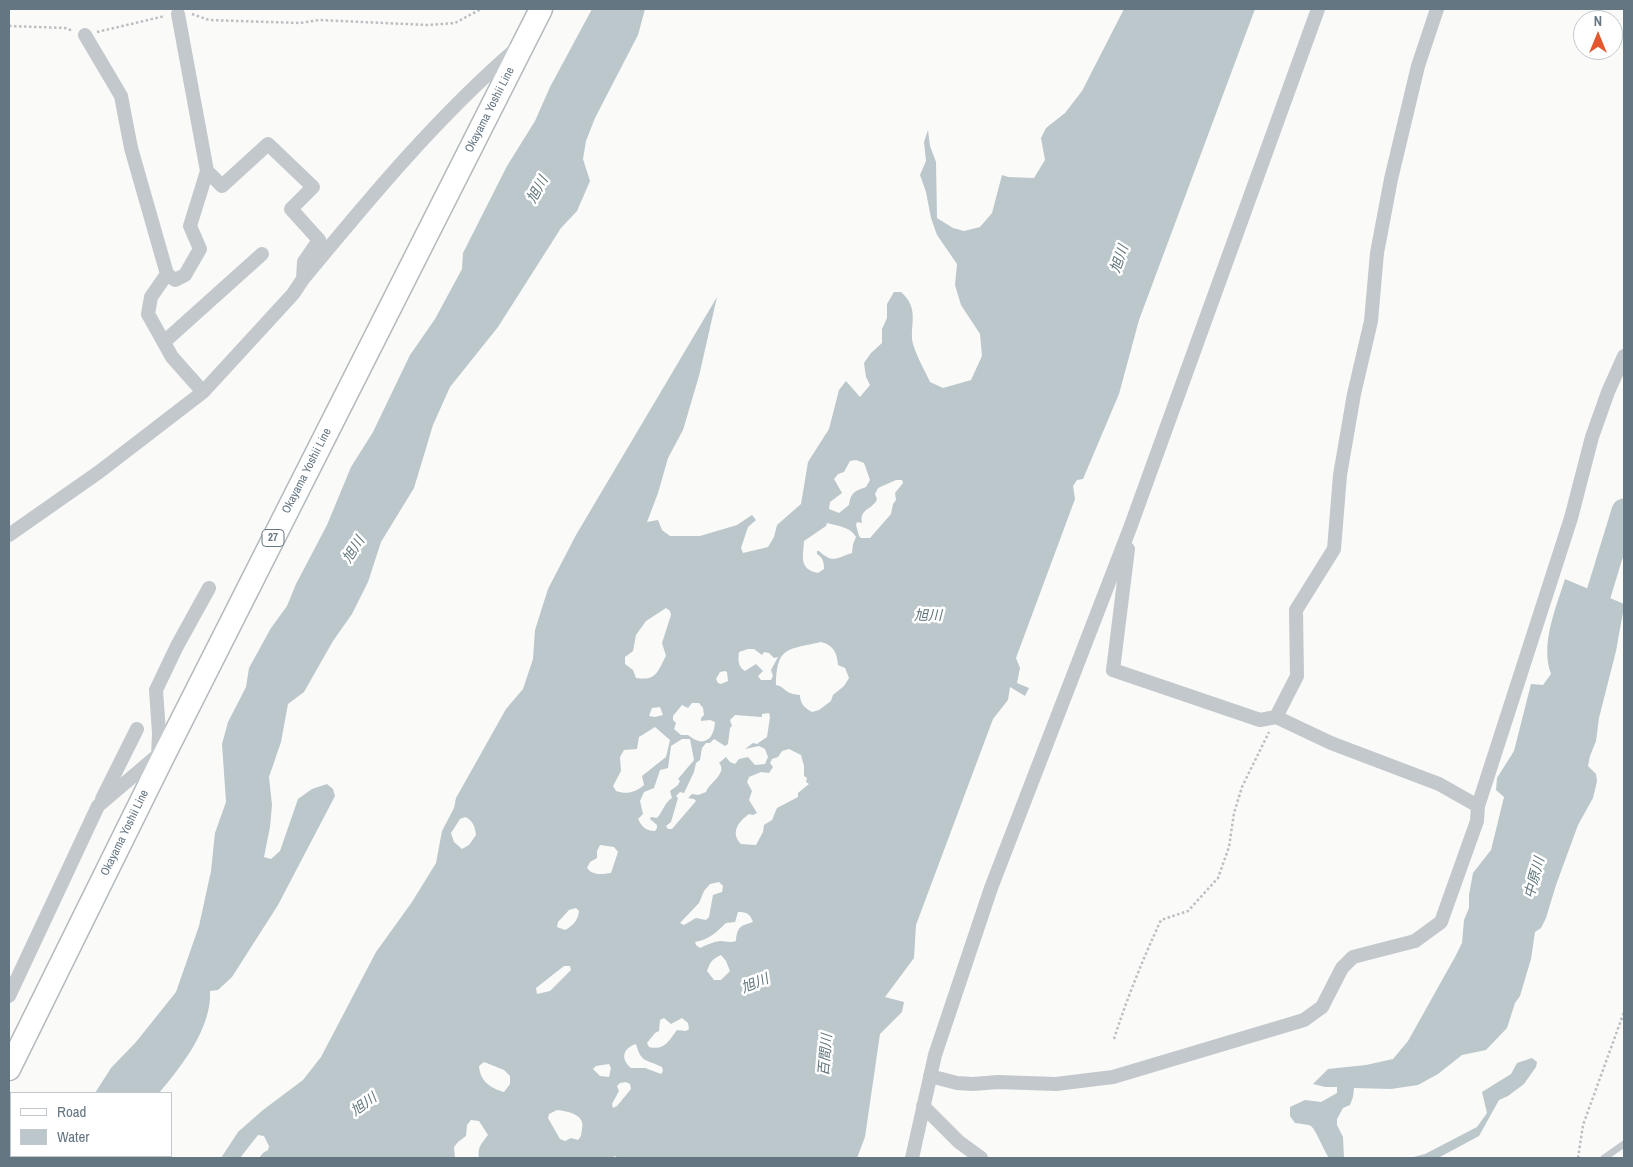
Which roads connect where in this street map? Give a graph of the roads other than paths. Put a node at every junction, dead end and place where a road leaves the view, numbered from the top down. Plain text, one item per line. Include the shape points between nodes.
1 (541, 9) edge
2 (1318, 9) edge
3 (1437, 9) edge
4 (178, 14) road end
5 (85, 35) road end
6 (525, 41) junction
7 (207, 171) junction
8 (262, 254) dead end
9 (167, 274) junction
10 (303, 279) junction
11 (164, 342) junction
12 (1624, 356) edge
13 (203, 392) junction
14 (1130, 528) junction
15 (9, 535) edge
16 (209, 588) dead end
17 (1276, 717) junction
18 (137, 729) dead end
19 (161, 756) junction
20 (98, 806) junction
21 (1478, 806) junction
22 (9, 996) edge
23 (9, 1069) edge
24 (930, 1076) junction
25 (923, 1106) junction
26 (1624, 1144) edge
27 (912, 1158) edge
28 (981, 1158) edge
29 (1604, 1158) edge

1 - 6 main road, Okayama Yoshii Line / 27
2 - 14 street
3 - 17 street via 1418,66 1391,179 1377,253 1371,321 1340,475 1334,549 1296,610 1297,676
4 - 7 street
5 - 9 street via 121,96 131,148
6 - 10 street via 481,79 385,180
6 - 19 main road, Okayama Yoshii Line / 27
7 - 9 street via 190,226 200,249 185,275 175,280
7 - 10 street via 222,186 268,144 313,187 291,209 319,240 304,262
8 - 11 street
9 - 11 street via 151,297 148,314
10 - 13 street
11 - 13 street
12 - 21 street via 1592,437 1571,518
13 - 15 street via 99,472
14 - 17 street via 1113,670 1260,720
14 - 24 street via 991,888 934,1055
16 - 19 street via 156,690
17 - 21 street via 1331,744 1439,784
18 - 20 street
19 - 20 street
19 - 23 main road, Okayama Yoshii Line / 27
20 - 22 street
21 - 24 street via 1477,821 1441,922 1415,941 1353,957 1342,968 1322,1007 1304,1020 1113,1078 1056,1084 973,1084
24 - 25 street
25 - 27 street
25 - 28 street via 959,1142
26 - 29 lane

